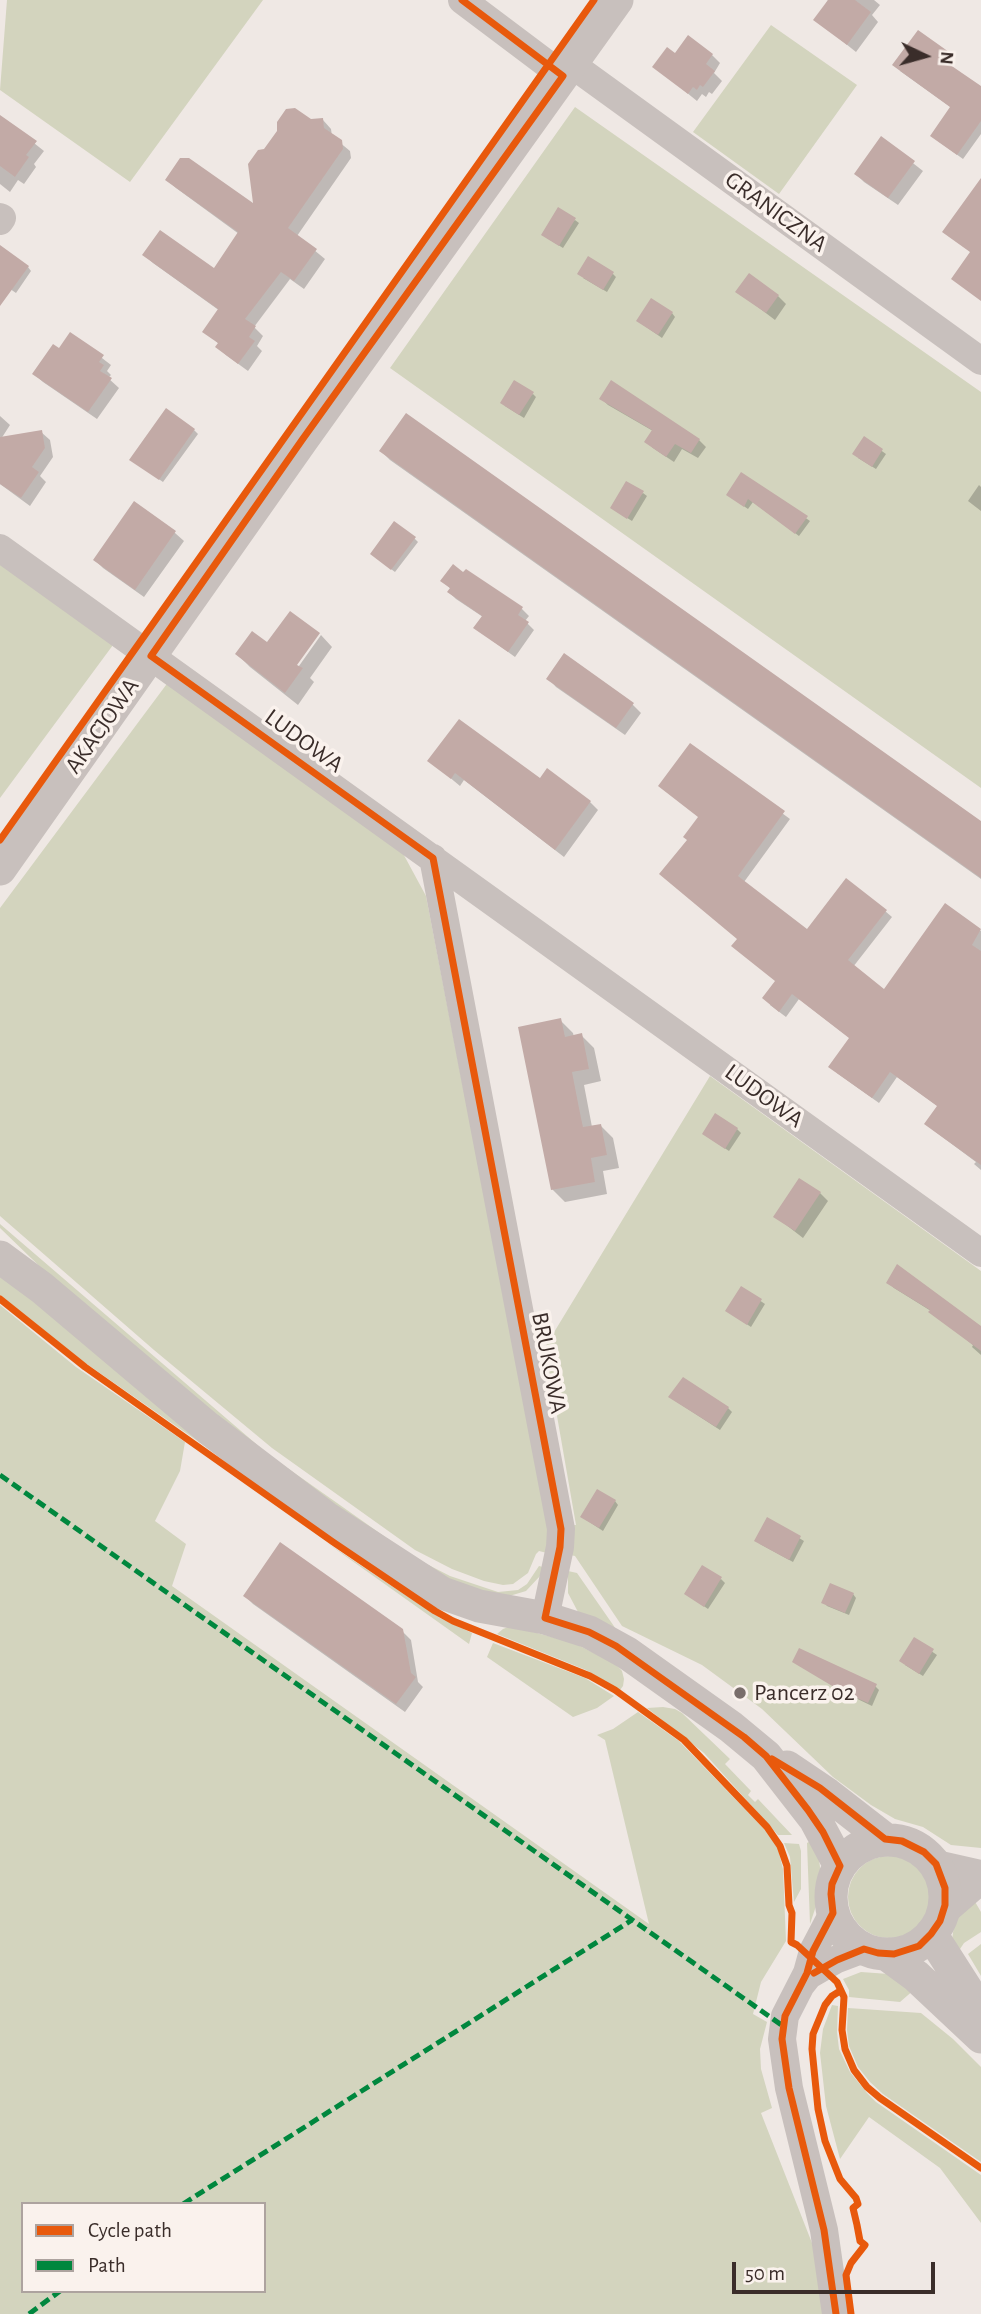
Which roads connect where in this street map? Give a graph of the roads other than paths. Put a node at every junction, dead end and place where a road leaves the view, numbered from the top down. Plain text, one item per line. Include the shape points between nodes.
1 (462, 0) edge
2 (617, 0) edge
3 (567, 70) junction
4 (981, 361) edge
5 (0, 548) edge
6 (151, 656) junction
7 (433, 858) junction
8 (0, 869) edge
9 (0, 1244) edge
10 (981, 1252) edge
11 (0, 1258) edge
12 (42, 1288) junction
13 (545, 1618) junction
14 (766, 1756) junction
15 (885, 1839) junction
16 (936, 1864) junction
17 (840, 1866) junction
18 (981, 1874) edge
19 (981, 1880) edge
20 (833, 1913) junction
21 (937, 1924) junction
22 (875, 1952) junction
23 (801, 1985) junction
24 (981, 2012) edge
25 (981, 2038) edge
26 (836, 2314) edge

1 - 3 street, GRANICZNA
2 - 3 street, AKACJOWA
3 - 4 street, GRANICZNA
3 - 6 street, AKACJOWA
5 - 6 street, LUDOWA
6 - 7 street, LUDOWA
6 - 8 street, AKACJOWA
7 - 10 street, LUDOWA
7 - 13 street, BRUKOWA via 561,1529
9 - 12 street
11 - 12 street
12 - 13 street via 208,1428 325,1517 442,1593 479,1606
13 - 14 street via 616,1646
14 - 15 street via 820,1788
14 - 17 street via 815,1819
15 - 16 street via 910,1843
15 - 17 street via 856,1849
16 - 18 street
16 - 21 street via 945,1888
17 - 20 street via 832,1884
19 - 21 street
20 - 22 street via 845,1934
20 - 23 street
21 - 22 street via 911,1949
21 - 24 street
22 - 23 street via 835,1961 809,1975
22 - 25 street via 916,1976
23 - 26 street via 785,2016 783,2055 824,2230

